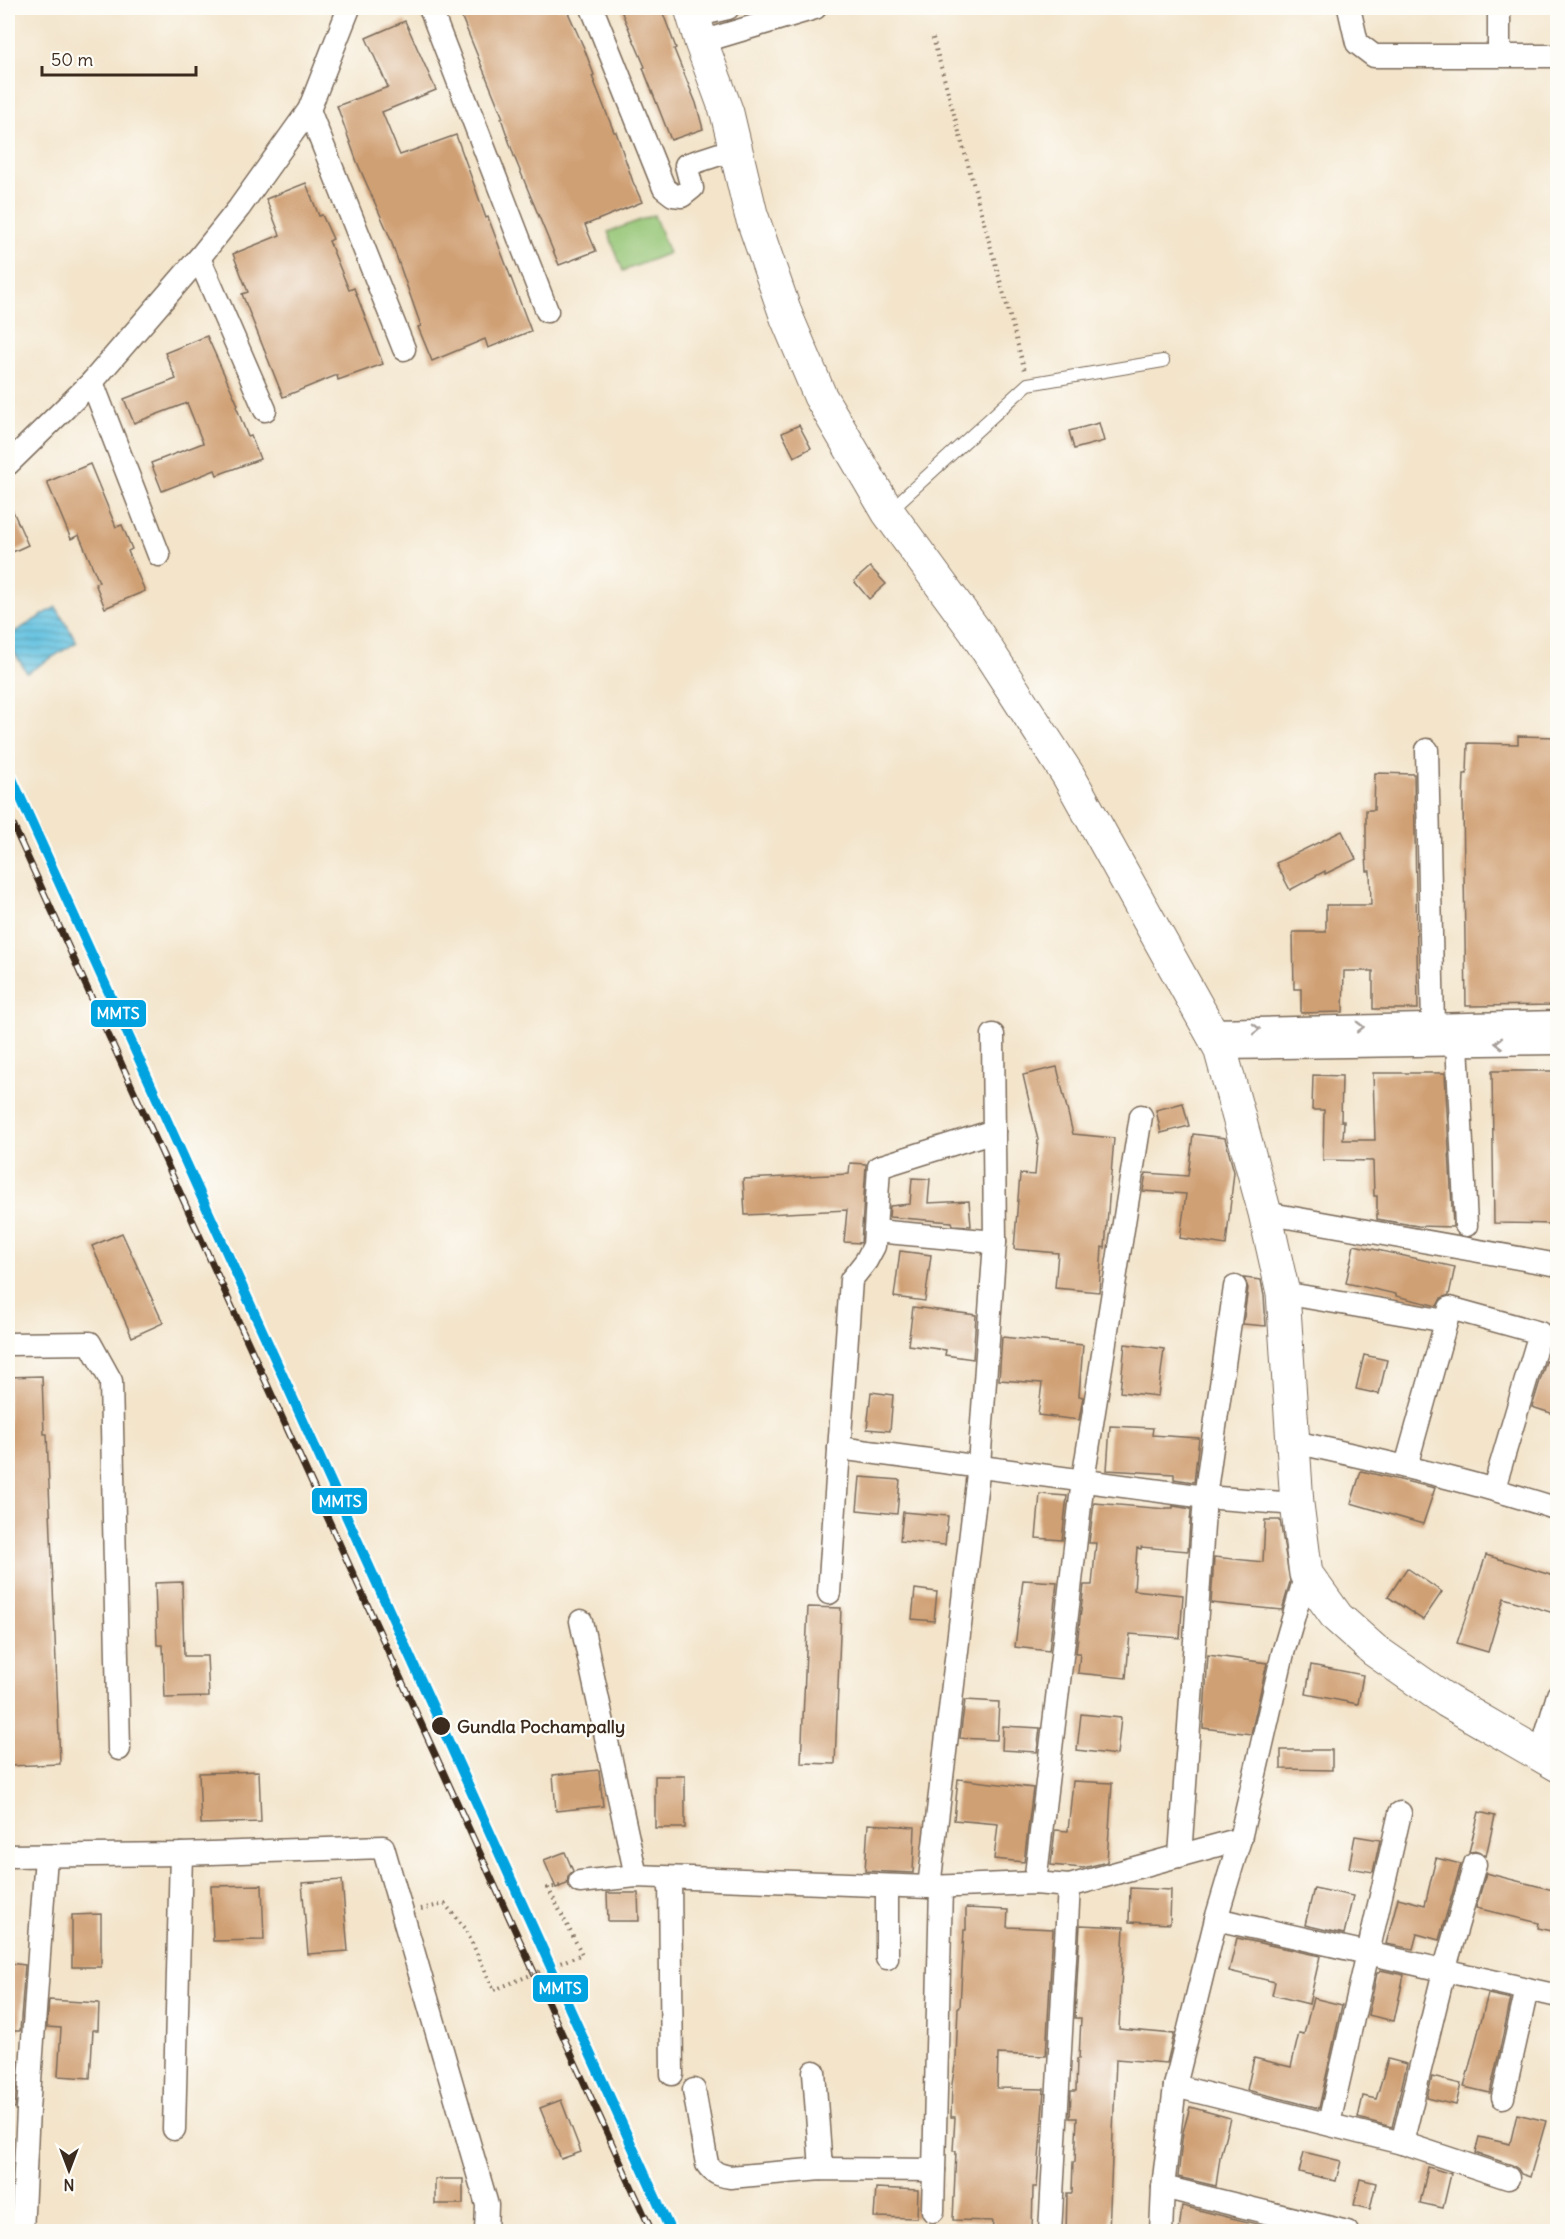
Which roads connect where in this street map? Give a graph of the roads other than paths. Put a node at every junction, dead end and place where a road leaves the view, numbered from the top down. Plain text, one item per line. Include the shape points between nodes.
1 (349, 8) edge
2 (430, 8) edge
3 (592, 8) edge
4 (728, 8) edge
5 (815, 8) edge
6 (1349, 8) edge
7 (1499, 8) edge
8 (695, 22) edge
9 (1499, 55) junction
10 (1557, 56) edge
11 (309, 110) junction
12 (735, 149) junction
13 (199, 258) junction
14 (547, 311) dead end
15 (404, 349) dead end
16 (1163, 361) dead end
17 (92, 382) junction
18 (265, 410) dead end
19 (8, 464) edge
20 (888, 512) junction
21 (159, 555) dead end
22 (1427, 750) dead end
23 (1557, 1022) edge
24 (1433, 1026) junction
25 (993, 1035) dead end
26 (1215, 1039) junction
27 (1457, 1043) junction
28 (1557, 1043) edge
29 (1141, 1116) dead end
30 (994, 1131) junction
31 (1265, 1213) junction
32 (1466, 1225) dead end
33 (876, 1231) junction
34 (995, 1242) junction
35 (1557, 1265) edge
36 (1235, 1287) dead end
37 (1283, 1293) junction
38 (1446, 1321) junction
39 (8, 1344) edge
40 (1294, 1442) junction
41 (839, 1448) junction
42 (979, 1465) junction
43 (1406, 1466) junction
44 (1083, 1480) junction
45 (1494, 1488) junction
46 (1205, 1497) junction
47 (1297, 1504) junction
48 (1557, 1509) edge
49 (1306, 1574) junction
50 (829, 1593) dead end
51 (581, 1621) dead end
52 (1557, 1695) edge
53 (119, 1749) dead end
54 (1549, 1761) edge
55 (1400, 1813) dead end
56 (1240, 1839) junction
57 (181, 1854) junction
58 (8, 1856) edge
59 (46, 1856) junction
60 (1180, 1856) junction
61 (1475, 1864) dead end
62 (636, 1876) junction
63 (670, 1878) junction
64 (580, 1882) dead end
65 (1035, 1883) junction
66 (887, 1886) junction
67 (1069, 1886) junction
68 (935, 1887) junction
69 (1216, 1919) junction
70 (1368, 1954) junction
71 (887, 1958) dead end
72 (1444, 1971) junction
73 (1527, 1989) junction
74 (1557, 1996) edge
75 (814, 2072) dead end
76 (672, 2074) dead end
77 (1175, 2086) junction
78 (694, 2090) dead end
79 (1503, 2097) dead end
80 (17, 2108) edge
81 (1329, 2123) junction
82 (174, 2129) dead end
83 (1402, 2143) junction
84 (820, 2169) junction
85 (16, 2170) edge
86 (934, 2170) junction
87 (1508, 2178) dead end
88 (1163, 2187) junction
89 (933, 2211) dead end
90 (22, 2232) edge
91 (486, 2232) edge
92 (1050, 2232) edge
93 (1161, 2232) edge
94 (1347, 2232) edge

1 - 11 street
2 - 14 street
3 - 12 street via 661,184 667,190 675,196 688,193 692,185 686,165
4 - 8 street
5 - 8 street
6 - 9 street via 1357,43 1374,56
7 - 9 street
8 - 12 main road via 727,113
9 - 10 street
11 - 13 street
11 - 15 street
12 - 20 main road via 751,214 787,318 820,396
13 - 17 street
13 - 18 street
16 - 20 lane via 1028,384
17 - 19 street
17 - 21 street
20 - 26 main road via 975,631 1068,775
22 - 24 street
23 - 24 street
26 -> 24 street
25 - 30 street
26 - 27 street
26 - 31 main road
28 -> 27 street
27 - 32 street
29 - 44 street
30 - 33 street via 879,1167
30 - 34 street
31 - 35 street
31 - 37 main road
33 - 34 street
33 - 41 street via 874,1246 851,1280
34 - 42 street
36 - 46 street
37 - 38 street
37 - 40 main road
38 - 43 street
38 - 45 street via 1450,1308 1540,1333
39 - 53 street via 90,1343 111,1381
40 - 43 street
40 - 47 main road
41 - 42 street
41 - 50 street
42 - 44 street
42 - 68 street
43 - 45 street
44 - 46 street
44 - 65 street
45 - 48 street
46 - 47 street
46 - 60 street
47 - 49 main road
49 - 54 main road via 1337,1617 1374,1650 1448,1701
49 - 56 street via 1283,1653
51 - 62 street
52 - 54 street
55 - 70 street
56 - 60 street
56 - 69 street
57 - 59 street
57 - 82 street
57 - 91 street via 383,1847 487,2205
58 - 59 street
59 - 80 street
60 - 67 street
61 - 72 street
62 - 63 street
62 - 64 street
63 - 66 street
63 - 76 street
65 - 67 street
65 - 68 street
66 - 68 street
66 - 71 street
67 - 92 street
68 - 86 street
69 - 70 street
69 - 77 street
70 - 72 street
70 - 81 street
72 - 73 street
72 - 83 street
73 - 74 street
73 - 79 street
75 - 84 street
77 - 81 street
77 - 88 street
78 - 84 street via 711,2170 730,2177
80 - 85 street
81 - 83 street
83 - 87 street
84 - 86 street
85 - 90 street
86 - 89 street
88 - 93 street
88 - 94 street

